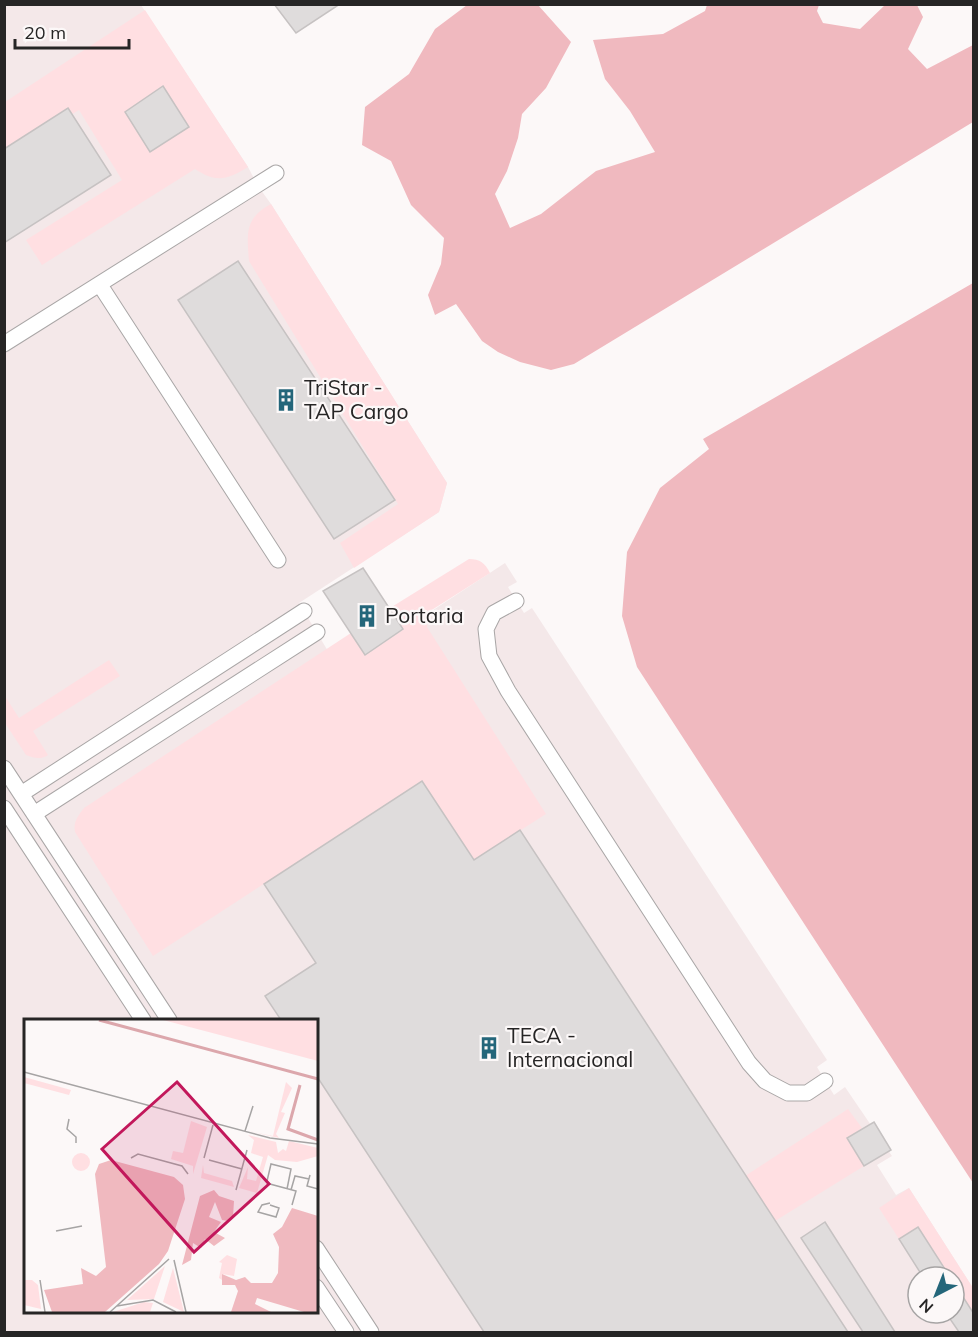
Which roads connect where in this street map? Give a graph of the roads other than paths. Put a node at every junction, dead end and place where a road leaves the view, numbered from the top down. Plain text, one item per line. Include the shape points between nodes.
1 (276, 173) dead end
2 (100, 285) junction
3 (4, 344) edge
4 (278, 560) dead end
5 (516, 601) dead end
6 (304, 611) dead end
7 (317, 632) dead end
8 (4, 768) edge
9 (21, 794) junction
10 (4, 808) edge
11 (34, 813) junction
12 (142, 1019) edge
13 (168, 1019) edge
14 (825, 1081) dead end
15 (318, 1251) edge
16 (318, 1290) edge
17 (346, 1332) edge
18 (371, 1332) edge

1 - 2 lane
2 - 3 lane
2 - 4 lane
5 - 14 lane via 494,613 486,629 489,656 508,691 749,1064 765,1081 788,1093 807,1093
6 - 9 lane
7 - 11 lane
8 - 9 lane
9 - 11 lane
10 - 12 lane
11 - 13 lane
15 - 18 lane
16 - 17 lane

